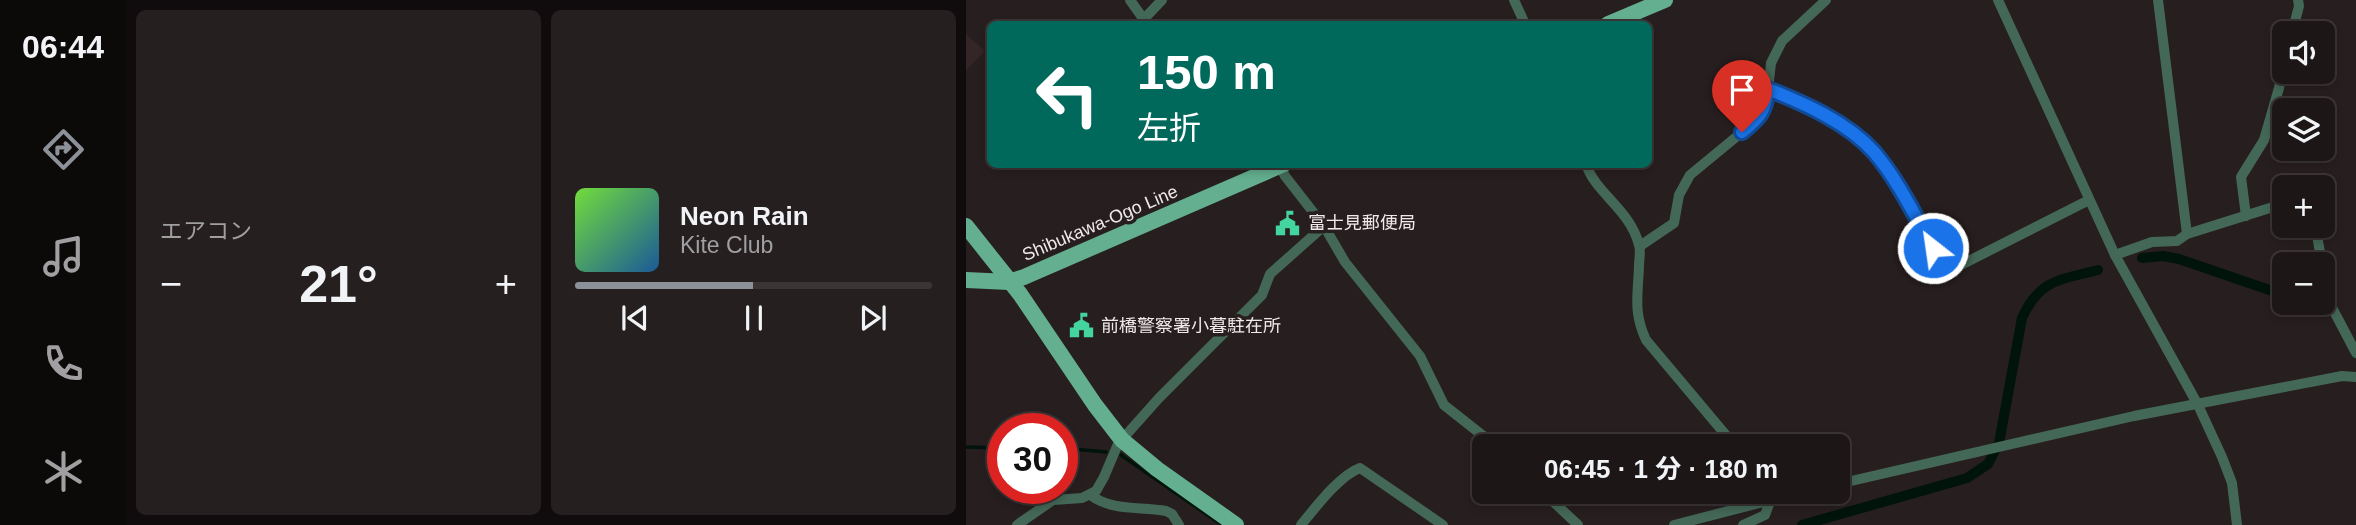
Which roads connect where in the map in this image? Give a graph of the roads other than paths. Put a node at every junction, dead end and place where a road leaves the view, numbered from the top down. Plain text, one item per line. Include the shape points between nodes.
1 (1130, 0) edge
2 (1162, 0) edge
3 (1514, 0) edge
4 (1665, 0) edge
5 (1826, 0) edge
6 (1998, 0) edge
7 (2158, 0) edge
8 (2298, 0) edge
9 (1144, 21) edge
10 (1146, 21) edge
11 (1524, 21) edge
12 (1615, 21) edge
13 (2295, 21) edge
14 (2280, 84) edge
15 (1768, 89) junction
16 (1273, 168) edge
17 (1279, 168) edge
18 (1587, 168) edge
19 (2089, 200) junction
20 (2272, 207) edge
21 (2246, 216) junction
22 (966, 226) edge
23 (1324, 226) junction
24 (2187, 234) junction
25 (1640, 246) junction
26 (2115, 255) junction
27 (966, 280) edge
28 (1009, 282) junction
29 (2335, 313) edge
30 (2356, 353) edge
31 (2356, 377) edge
32 (2198, 405) junction
33 (1481, 434) edge
34 (1725, 434) edge
35 (1122, 440) junction
36 (1850, 481) edge
37 (1090, 495) junction
38 (1556, 504) edge
39 (1742, 504) edge
40 (1768, 504) edge
41 (1017, 525) edge
42 (1179, 525) edge
43 (1236, 525) edge
44 (1301, 525) edge
45 (1443, 525) edge
46 (1578, 525) edge
47 (1674, 525) edge
48 (1743, 525) edge
49 (2237, 525) edge

1 - 9 street
2 - 10 street
3 - 11 street
4 - 12 main road
5 - 15 street via 1782,41 1771,63
6 - 19 street
7 - 24 street
8 - 13 street
14 - 21 street via 2264,140 2241,177
15 - 19 street via 1838,123 1872,151 1947,272
15 - 25 street via 1766,107 1758,119 1690,175 1679,195 1674,223
16 - 28 main road, Shibukawa-Ogo Line
17 - 23 street
18 - 25 street via 1625,214
19 - 26 street
20 - 21 street
21 - 24 street
22 - 28 main road
23 - 33 street via 1350,270 1420,356 1444,405
23 - 35 street via 1270,274 1262,295
24 - 26 street via 2177,241 2152,242
25 - 34 street via 1639,326
26 - 32 street
27 - 28 main road, Shibukawa-Ogo Line
28 - 35 main road
29 - 30 street
31 - 32 street
32 - 36 street
32 - 49 street via 2232,483
35 - 37 street via 1101,484
35 - 43 main road
37 - 41 street via 1053,500
37 - 42 street via 1128,509 1166,511
38 - 46 street
39 - 47 street
40 - 48 street via 1765,515
44 - 45 street via 1360,468

